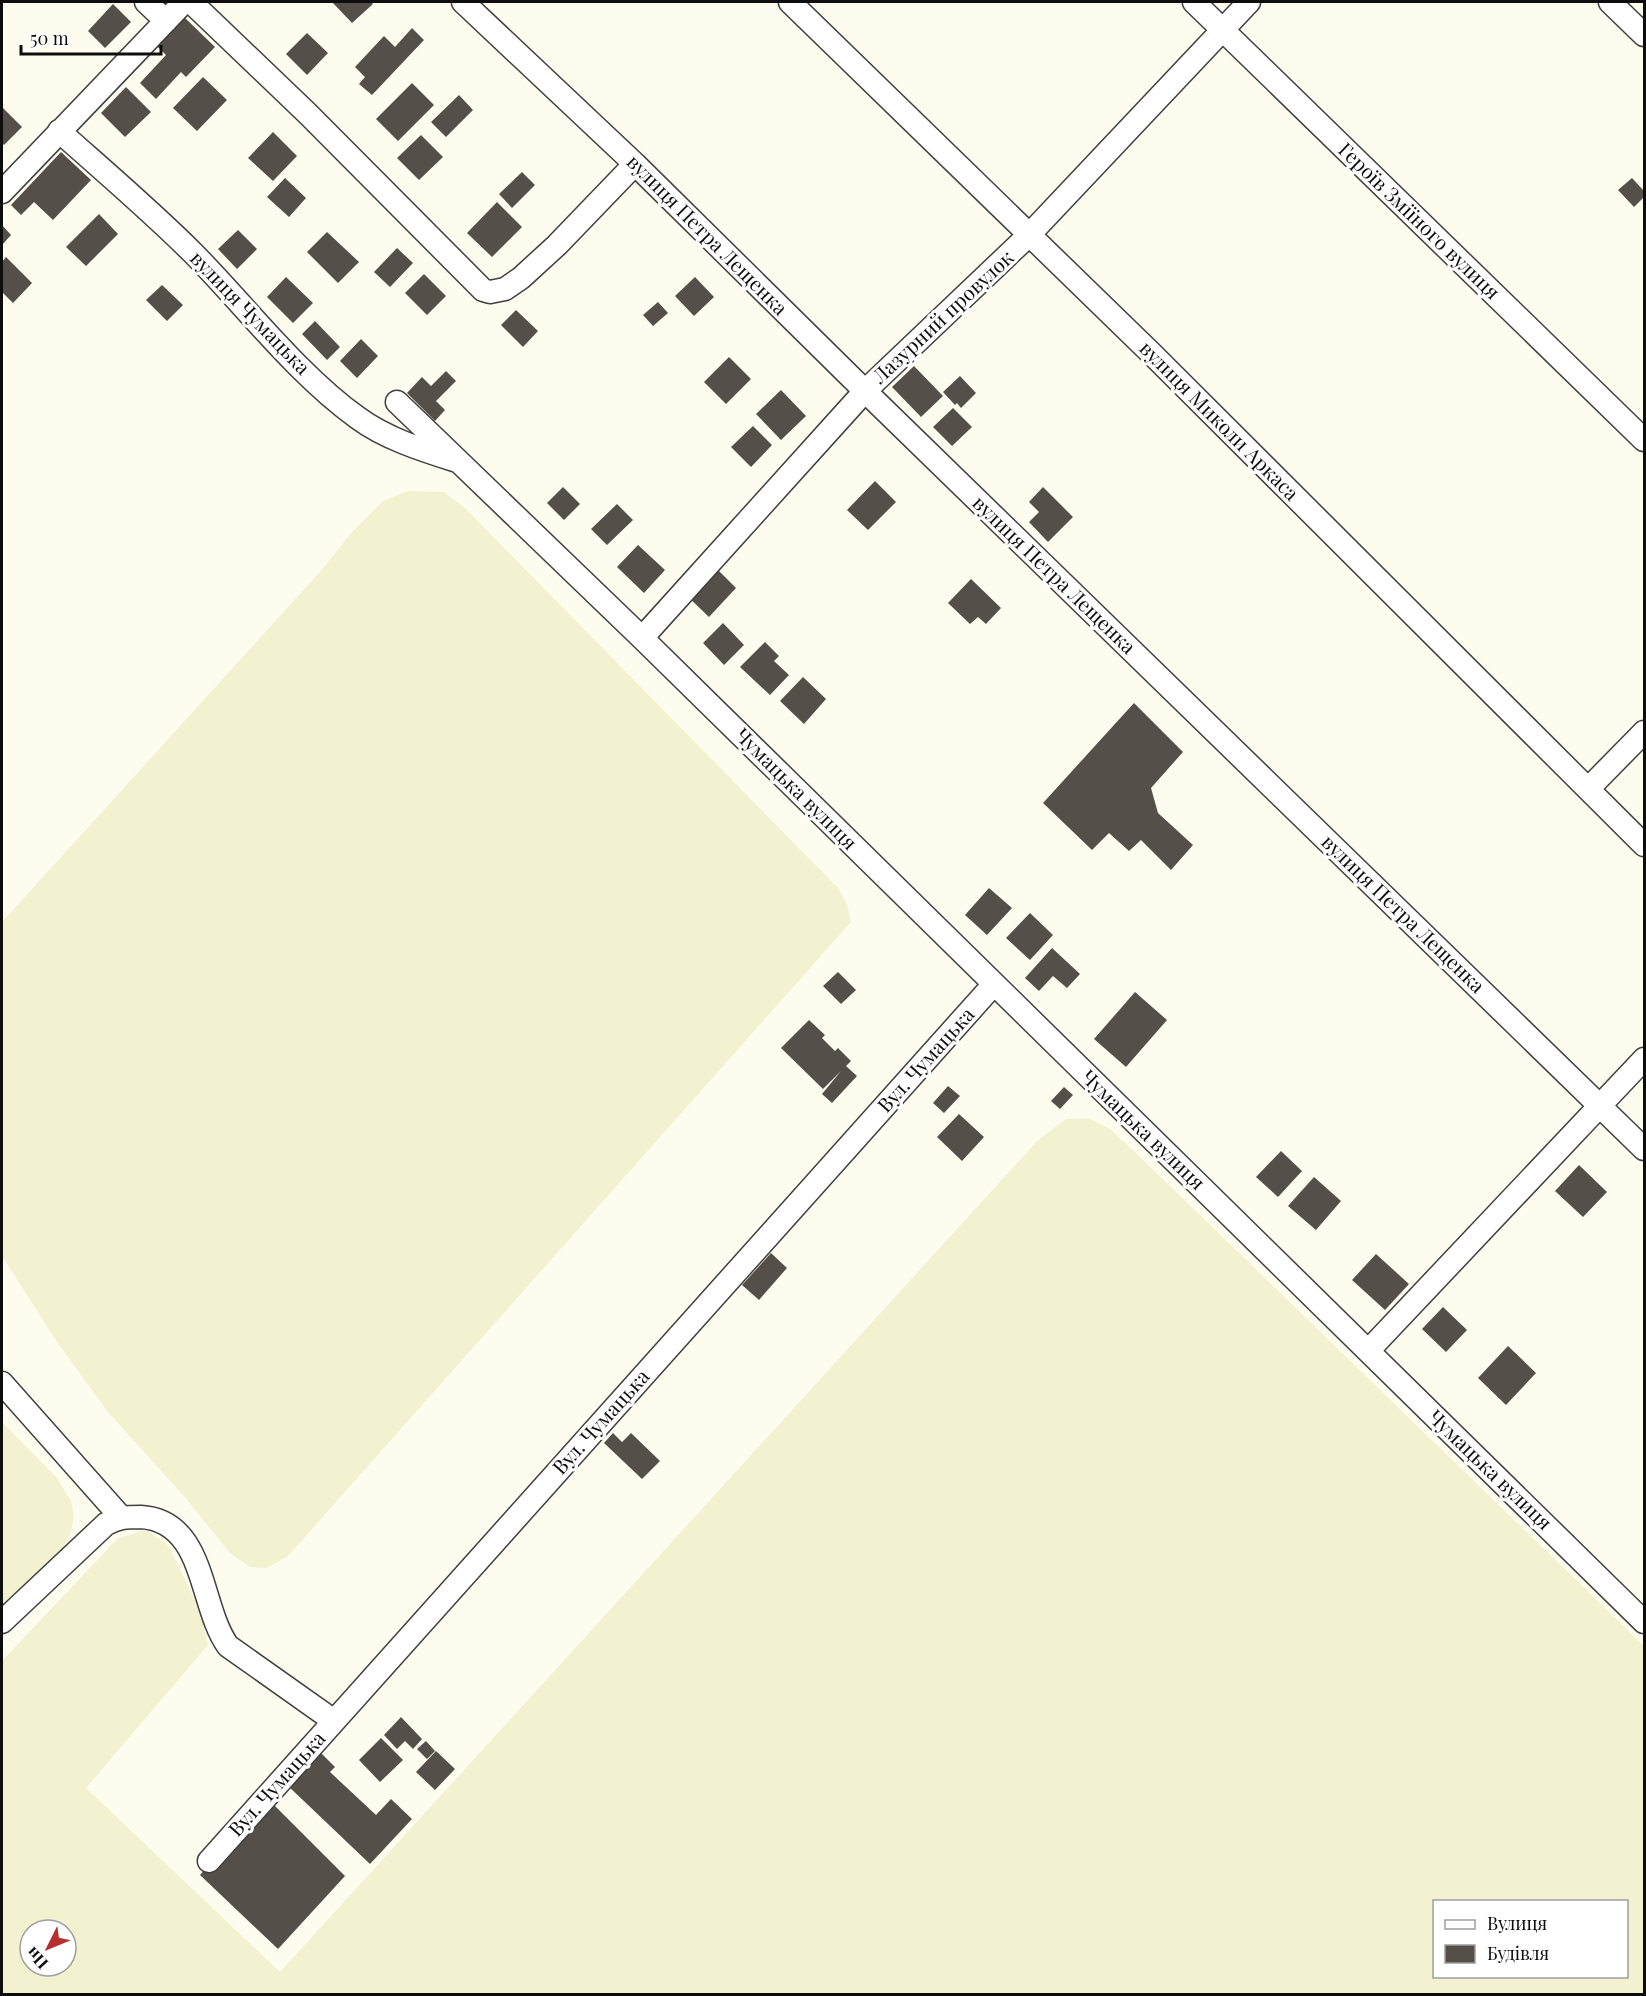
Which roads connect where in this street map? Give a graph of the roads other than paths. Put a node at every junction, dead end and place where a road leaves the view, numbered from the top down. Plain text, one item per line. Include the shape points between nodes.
1 (146, 2) edge
2 (184, 2) edge
3 (191, 2) edge
4 (463, 2) edge
5 (790, 2) edge
6 (1194, 2) edge
7 (1249, 2) edge
8 (1610, 2) edge
9 (166, 21) junction
10 (1223, 30) junction
11 (1644, 35) edge
12 (59, 131) junction
13 (635, 164) junction
14 (2, 192) edge
15 (1029, 235) junction
16 (865, 391) junction
17 (397, 402) dead end
18 (1644, 440) edge
19 (461, 462) junction
20 (642, 638) junction
21 (1644, 732) edge
22 (1588, 789) junction
23 (1644, 845) edge
24 (994, 984) junction
25 (1644, 1059) edge
26 (1601, 1106) junction
27 (1644, 1149) edge
28 (1368, 1351) junction
29 (2, 1383) edge
30 (120, 1516) junction
31 (2, 1622) edge
32 (1644, 1622) edge
33 (334, 1721) junction
34 (209, 1861) dead end

1 - 9 street
2 - 9 street
3 - 13 street via 483,290 505,289 521,278
4 - 13 street, вулиця Петра Лещенка
5 - 15 street, вулиця Миколи Аркаса
6 - 10 street, Героїв Зміїного вулиця
7 - 10 street, Лазурний провулок
8 - 11 street
9 - 12 street
10 - 15 street, Лазурний провулок
10 - 18 street, Героїв Зміїного вулиця
12 - 14 street
12 - 19 street, вулиця Чумацька via 152,214 314,381 359,419 410,446
13 - 16 street, вулиця Петра Лещенка
15 - 16 street, Лазурний провулок
15 - 22 street, вулиця Миколи Аркаса
16 - 20 street, Лазурний провулок
16 - 26 street, вулиця Петра Лещенка
17 - 19 street, Чумацька вулиця
19 - 20 street, Чумацька вулиця
20 - 24 street, Чумацька вулиця
21 - 22 street
22 - 23 street, вулиця Миколи Аркаса
24 - 28 street, Чумацька вулиця
24 - 33 street, Вул. Чумацька
25 - 26 street
26 - 27 street, вулиця Петра Лещенка
26 - 28 street
28 - 32 street, Чумацька вулиця
29 - 30 street
30 - 31 street via 106,1524
30 - 33 street via 153,1518 189,1546 219,1633 228,1646
33 - 34 street, Вул. Чумацька

